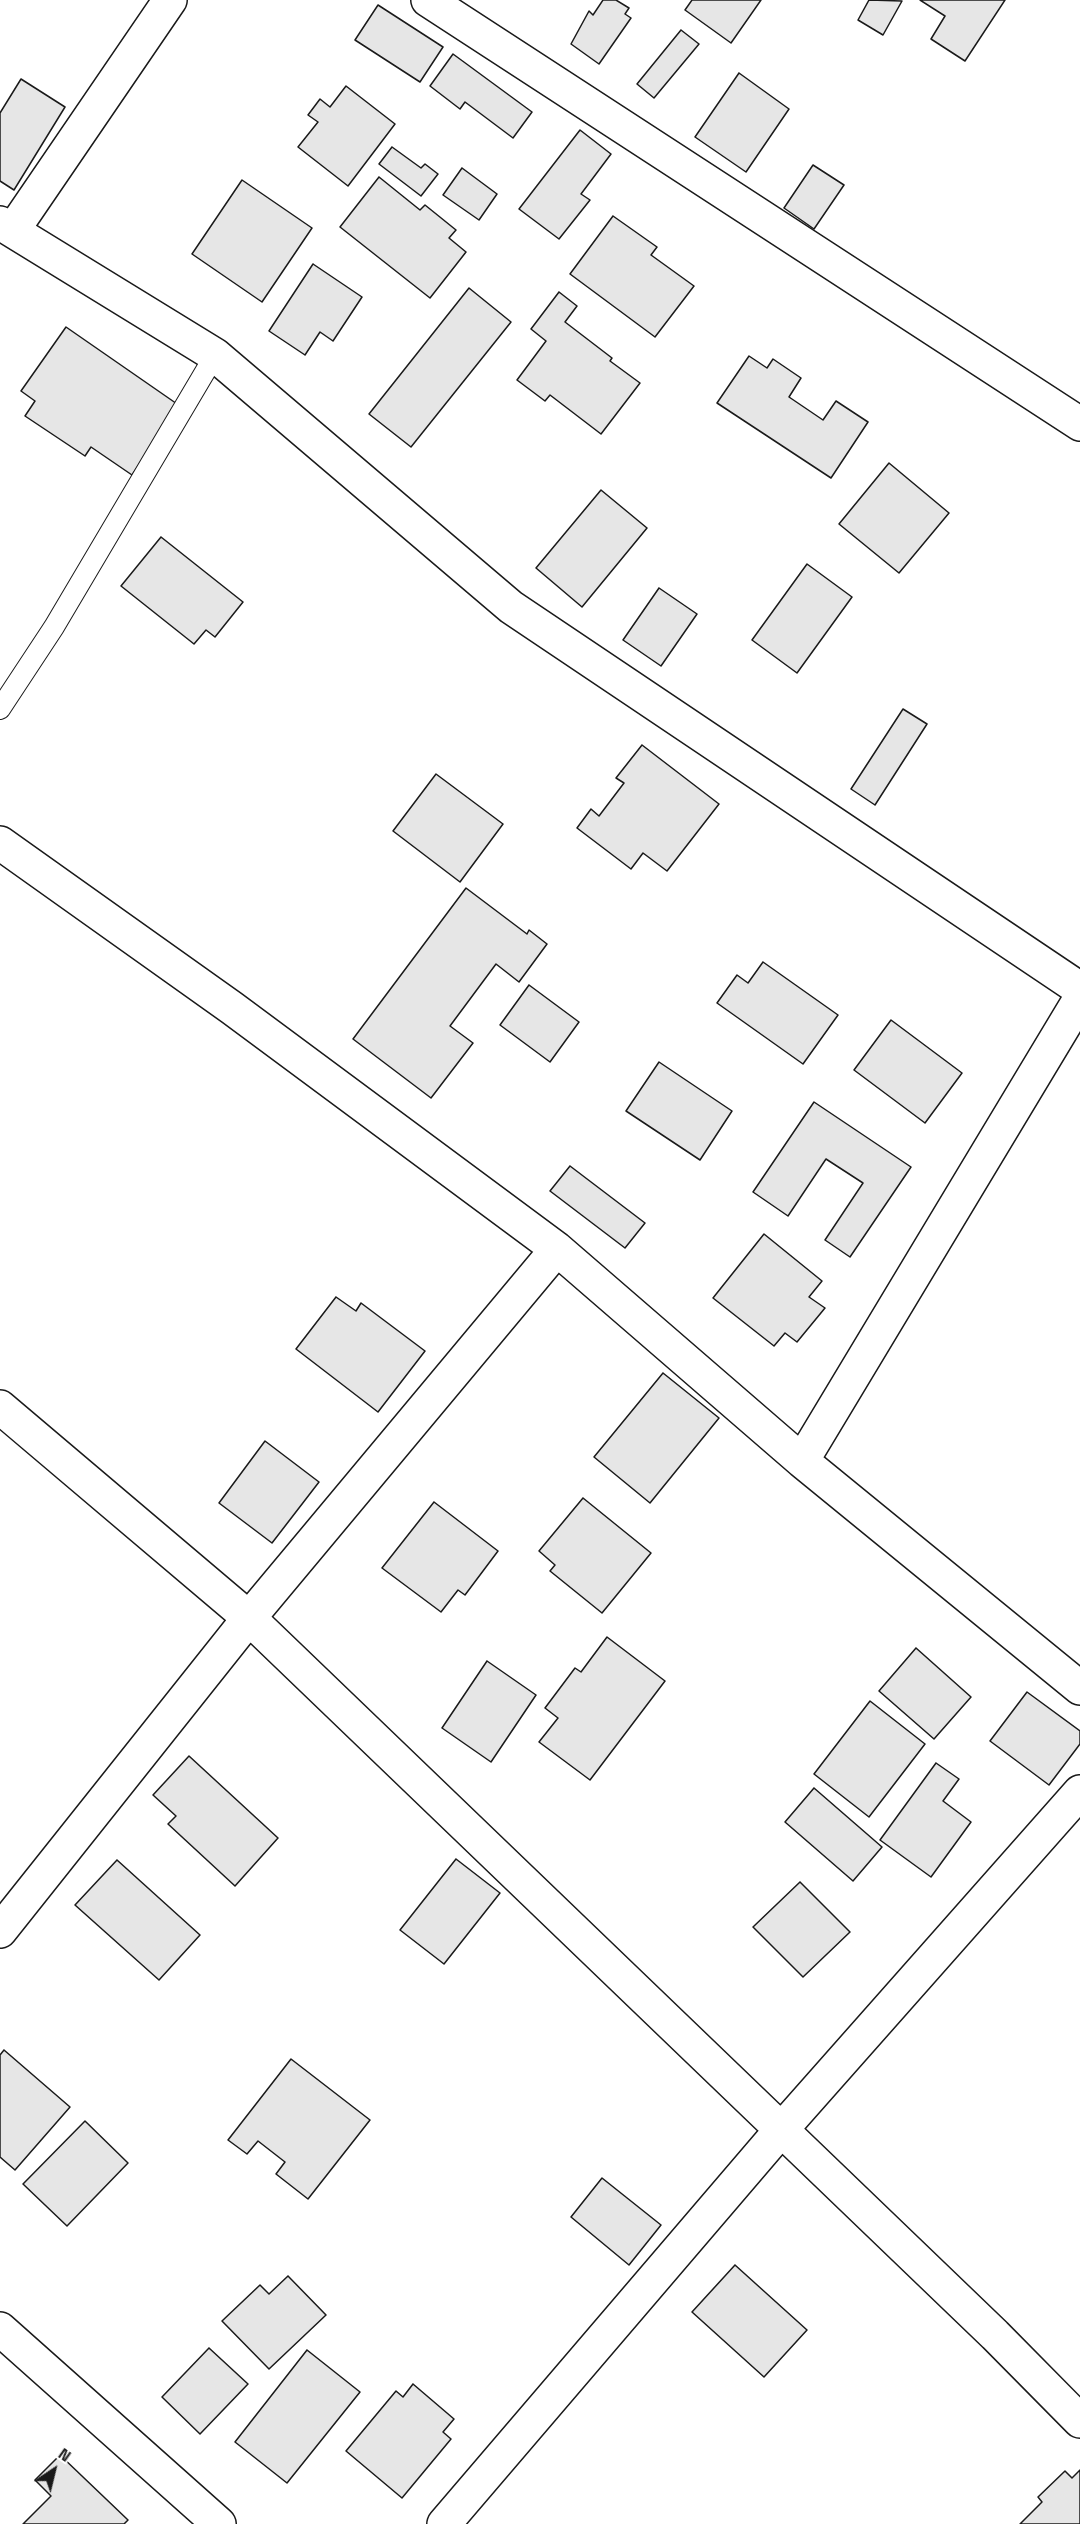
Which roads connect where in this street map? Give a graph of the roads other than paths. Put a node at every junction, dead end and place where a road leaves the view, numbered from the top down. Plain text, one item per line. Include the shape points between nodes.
1 (170, 0) edge
2 (428, 0) edge
3 (7, 227) edge
4 (215, 355) junction
5 (1080, 424) edge
6 (0, 708) edge
7 (0, 843) edge
8 (1080, 989) edge
9 (1080, 999) edge
10 (558, 1249) junction
11 (0, 1407) edge
12 (802, 1461) junction
13 (249, 1618) junction
14 (1080, 1688) edge
15 (1080, 1792) edge
16 (0, 1931) edge
17 (781, 2130) junction
18 (0, 2329) edge
19 (1080, 2421) edge
20 (219, 2524) edge
21 (444, 2524) edge

1 - 3 street
2 - 5 street
3 - 4 street
4 - 6 lane via 54,627
4 - 8 street via 511,606
7 - 10 street via 232,1008
9 - 12 street
10 - 12 street
10 - 13 street
11 - 13 street
12 - 14 street
13 - 16 street
13 - 17 street
15 - 17 street
17 - 19 street
17 - 21 street
18 - 20 street

